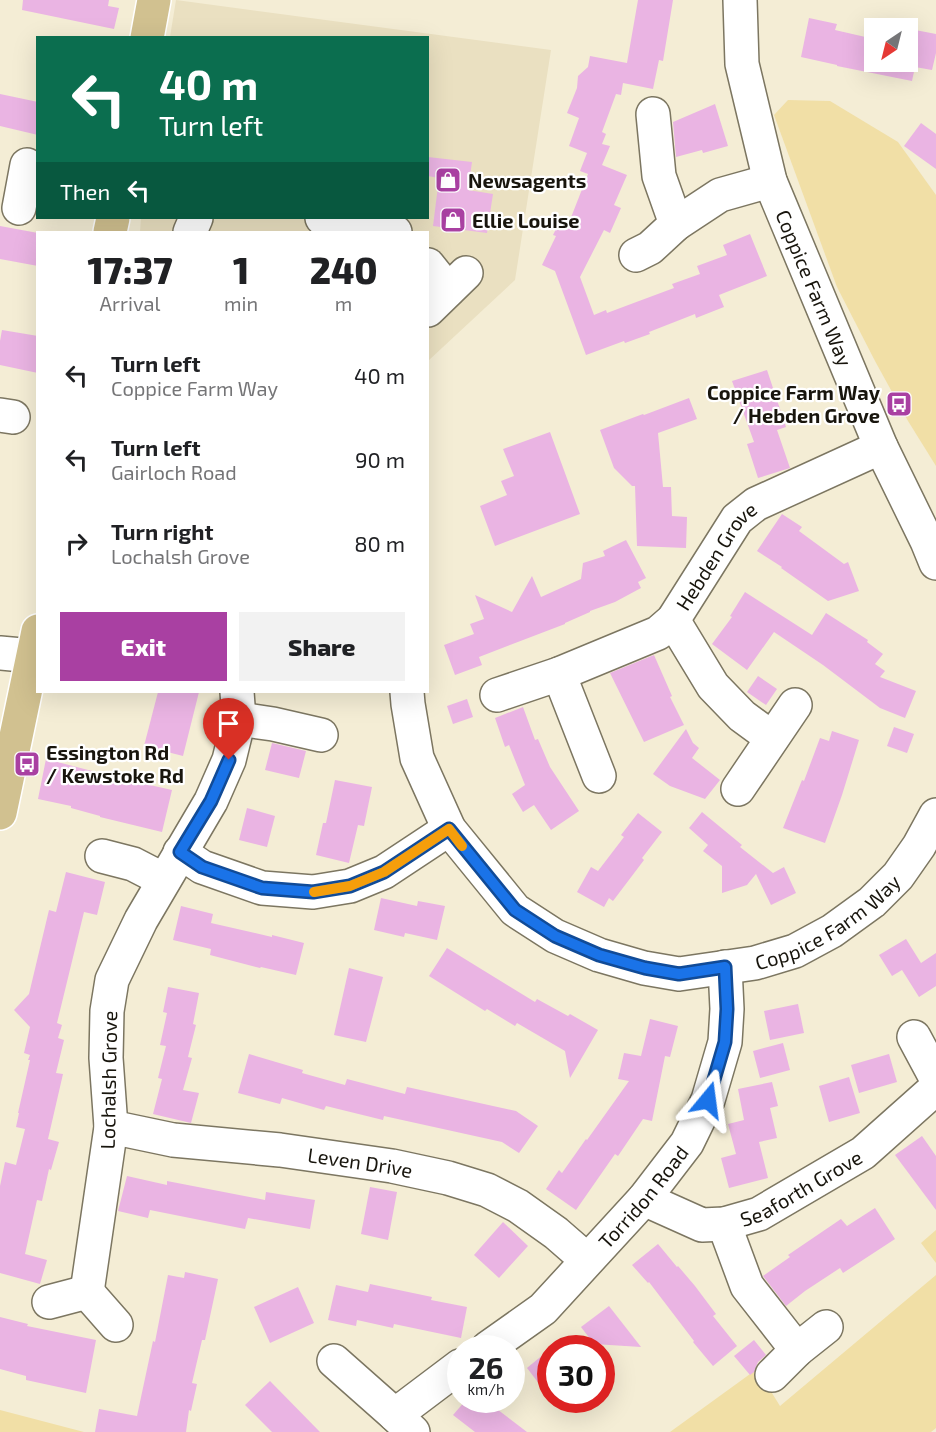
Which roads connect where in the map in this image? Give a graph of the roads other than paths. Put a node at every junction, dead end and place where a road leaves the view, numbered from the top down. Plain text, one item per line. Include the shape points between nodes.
1 (154, 0) edge
2 (740, 0) edge
3 (147, 36) edge
4 (652, 114) dead end
5 (22, 164) edge
6 (770, 180) junction
7 (19, 208) dead end
8 (330, 219) edge
9 (676, 224) junction
10 (393, 231) edge
11 (636, 255) dead end
12 (429, 266) edge
13 (447, 291) edge
14 (882, 447) junction
15 (936, 563) edge
16 (673, 620) junction
17 (35, 643) edge
18 (0, 653) edge
19 (559, 674) junction
20 (407, 693) edge
21 (497, 696) dead end
22 (238, 705) edge
23 (795, 705) dead end
24 (321, 735) dead end
25 (772, 738) junction
26 (599, 776) dead end
27 (738, 789) dead end
28 (0, 813) edge
29 (936, 815) edge
30 (449, 829) junction
31 (180, 852) junction
32 (102, 856) dead end
33 (164, 880) junction
34 (725, 967) junction
35 (914, 1037) dead end
36 (936, 1078) edge
37 (936, 1088) edge
38 (111, 1127) junction
39 (644, 1199) junction
40 (724, 1224) junction
41 (587, 1260) junction
42 (87, 1292) junction
43 (49, 1302) dead end
44 (116, 1325) dead end
45 (826, 1327) dead end
46 (506, 1335) edge
47 (796, 1350) junction
48 (334, 1361) dead end
49 (772, 1375) dead end
50 (447, 1379) edge
51 (404, 1423) edge

1 - 3 main road
2 - 6 street, Coppice Farm Way via 742,64
4 - 9 street via 658,176
5 - 7 street
6 - 9 street via 720,195
6 - 14 street, Coppice Farm Way
8 - 10 street via 378,225
9 - 11 street via 650,248
12 - 13 street
14 - 15 street, Coppice Farm Way
14 - 16 street, Hebden Grove via 756,504 737,519
16 - 19 street, Hebden Grove via 658,633
16 - 25 street via 713,686 742,716
17 - 18 street
17 - 28 main road
19 - 21 street, Hebden Grove
19 - 26 street
20 - 30 street, Coppice Farm Way via 417,758
22 - 24 street, Lochalsh Grove via 273,724
22 - 31 street, Lochalsh Grove via 229,760 211,801
23 - 25 street
25 - 27 street
29 - 34 street, Coppice Farm Way via 898,876 872,902 832,931 795,951
30 - 31 street via 384,872 350,886 313,892 262,888 202,867
30 - 34 street, Coppice Farm Way via 515,910 555,936 599,955 645,968 679,974
31 - 33 street, Lochalsh Grove
32 - 33 street via 133,864
33 - 38 street, Lochalsh Grove via 112,980 106,1058
34 - 39 street, Torridon Road via 725,1042 708,1100 687,1143
35 - 36 street
37 - 40 street, Seaforth Grove via 863,1153 759,1214
38 - 41 street, Leven Drive via 173,1140 280,1150 448,1178 518,1206
38 - 42 street, Lochalsh Grove
39 - 40 street, Seaforth Grove via 702,1225
39 - 41 street, Torridon Road
40 - 47 street via 747,1286
41 - 46 street, Torridon Road via 543,1309
42 - 43 street
42 - 44 street
45 - 47 street
47 - 49 street
48 - 51 street
50 - 51 street

